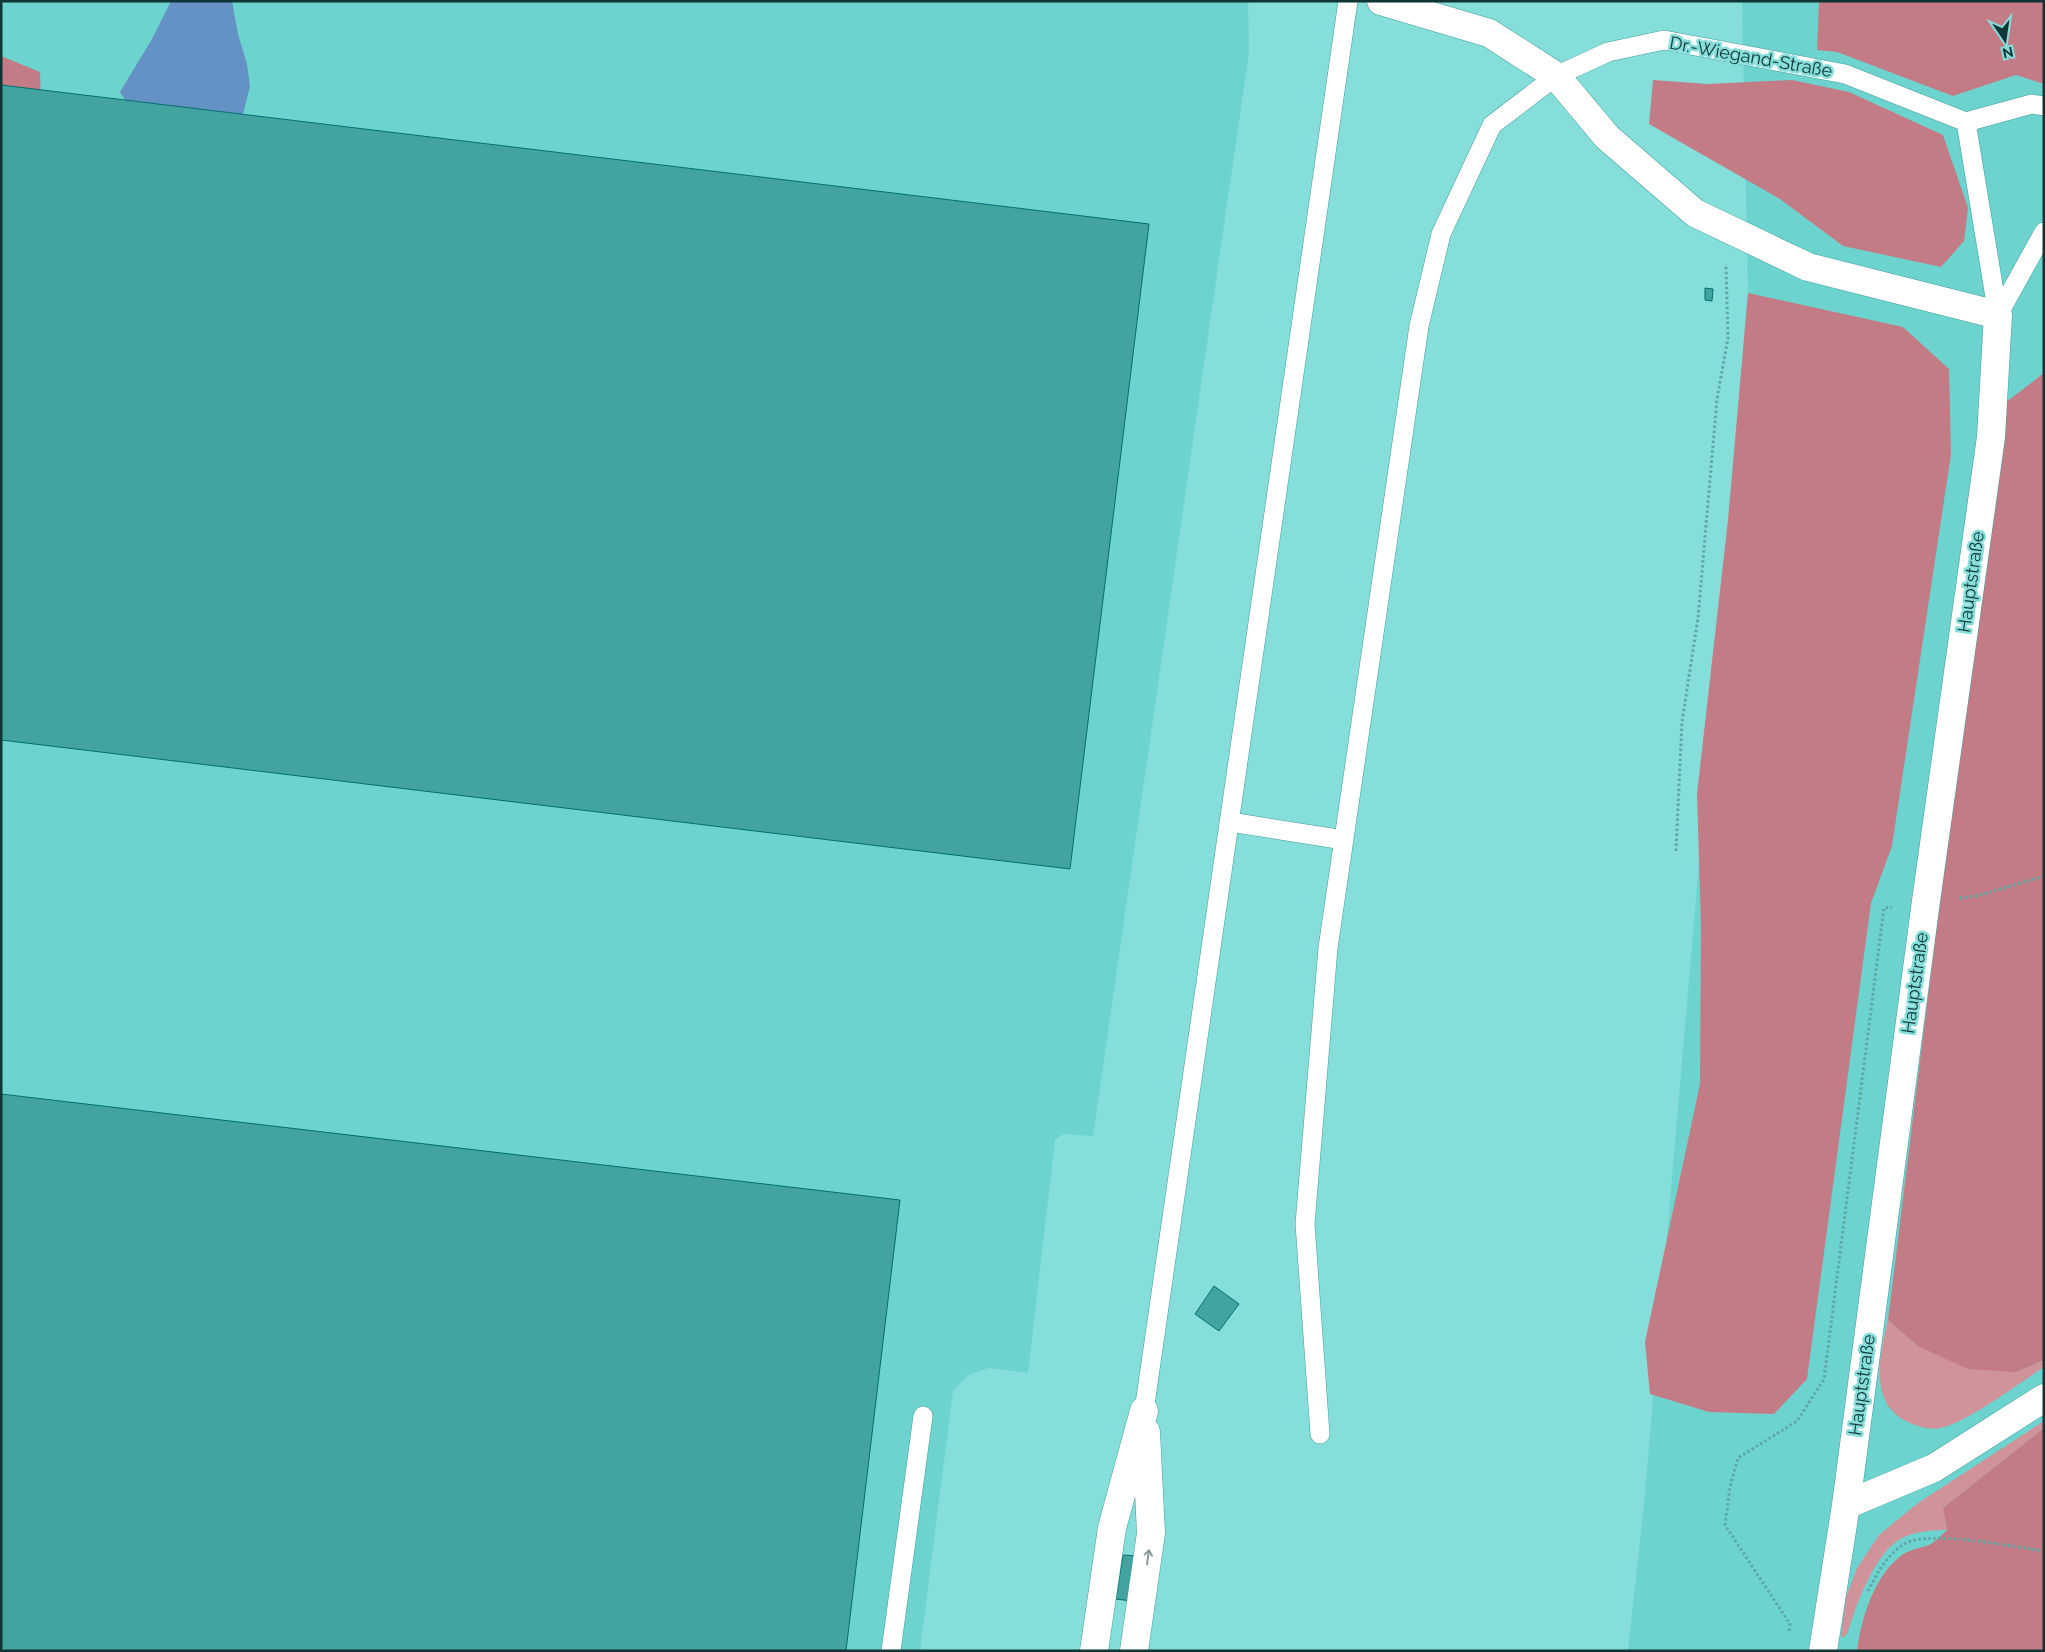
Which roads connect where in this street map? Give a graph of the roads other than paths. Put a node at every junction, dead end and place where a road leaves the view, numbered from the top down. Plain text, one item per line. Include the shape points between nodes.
1 (1348, 1) edge
2 (1381, 1) edge
3 (1556, 76) junction
4 (2044, 106) edge
5 (1966, 122) junction
6 (2044, 232) edge
7 (1998, 315) junction
8 (1230, 822) junction
9 (1344, 840) junction
10 (2044, 1398) edge
11 (1144, 1411) junction
12 (922, 1416) dead end
13 (1320, 1434) dead end
14 (1846, 1505) junction
15 (891, 1651) edge
16 (1094, 1651) edge
17 (1134, 1651) edge
18 (1823, 1651) edge

1 - 8 lane
2 - 3 street via 1489,33
3 - 5 lane, Dr.-Wiegand-Straße via 1608,52 1664,40 1844,74
3 - 7 street via 1607,137 1695,213 1808,267
3 - 9 lane, Dr.-Wiegand-Straße via 1492,125 1441,234 1419,326
4 - 5 lane via 2032,104
5 - 7 lane
6 - 7 lane
7 - 14 street, Hauptstraße via 1991,438
8 - 9 lane
8 - 11 lane
9 - 13 lane, Dr.-Wiegand-Straße via 1328,948 1305,1224
10 - 14 street via 1934,1468
11 - 16 street via 1112,1528
17 -> 11 street via 1152,1533
12 - 15 lane
14 - 18 street, Hauptstraße

